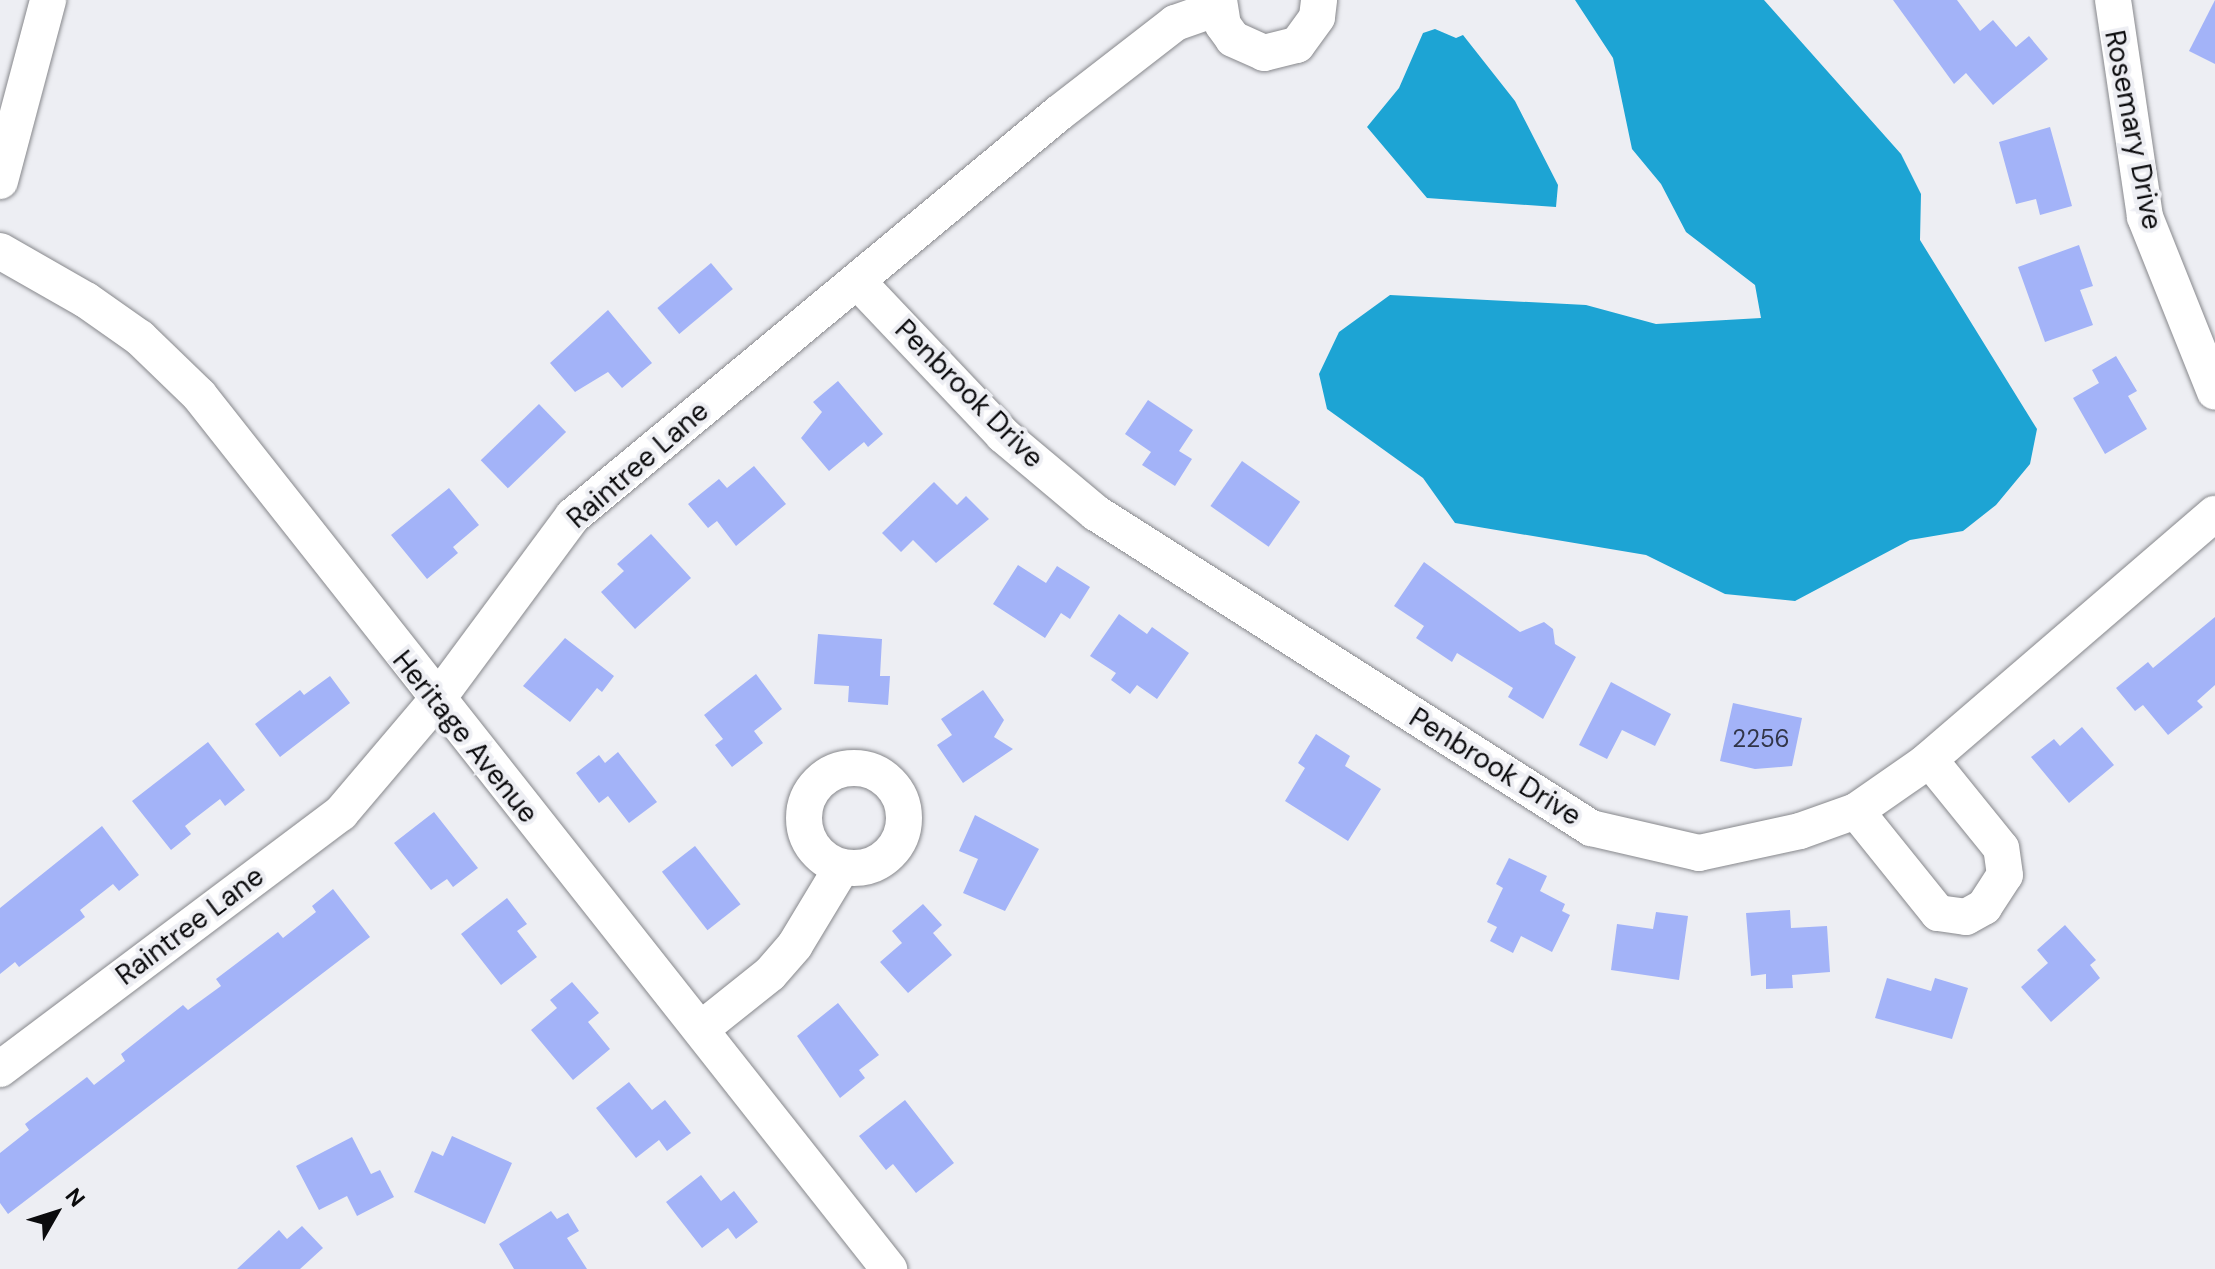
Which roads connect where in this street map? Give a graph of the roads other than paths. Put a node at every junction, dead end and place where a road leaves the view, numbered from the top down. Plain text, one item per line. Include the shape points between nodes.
1 (48, 0) edge
2 (1319, 0) edge
3 (2113, 0) edge
4 (1218, 4) edge
5 (0, 181) edge
6 (0, 251) edge
7 (858, 282) junction
8 (2215, 392) edge
9 (2215, 514) edge
10 (436, 701) junction
11 (1929, 759) junction
12 (1856, 811) junction
13 (842, 867) dead end
14 (701, 1029) junction
15 (0, 1069) edge
16 (889, 1269) edge

1 - 5 street
2 - 4 street via 1309,33 1297,45 1272,52 1247,48 1233,39
3 - 8 street, Rosemary Drive via 2145,217
4 - 7 street, Raintree Lane via 1175,23
6 - 10 street, Heritage Avenue via 129,331 199,395
7 - 10 street, Raintree Lane via 573,516
7 - 12 street, Penbrook Drive via 1003,435 1096,513 1591,828 1699,853 1800,831
9 - 11 street, Penbrook Drive
10 - 14 street, Heritage Avenue
10 - 15 street, Raintree Lane via 341,813
11 - 12 street, Penbrook Drive
11 - 12 street via 2001,848 2005,875 1984,907 1966,917 1938,913
13 - 14 street via 795,945
14 - 16 street, Heritage Avenue

